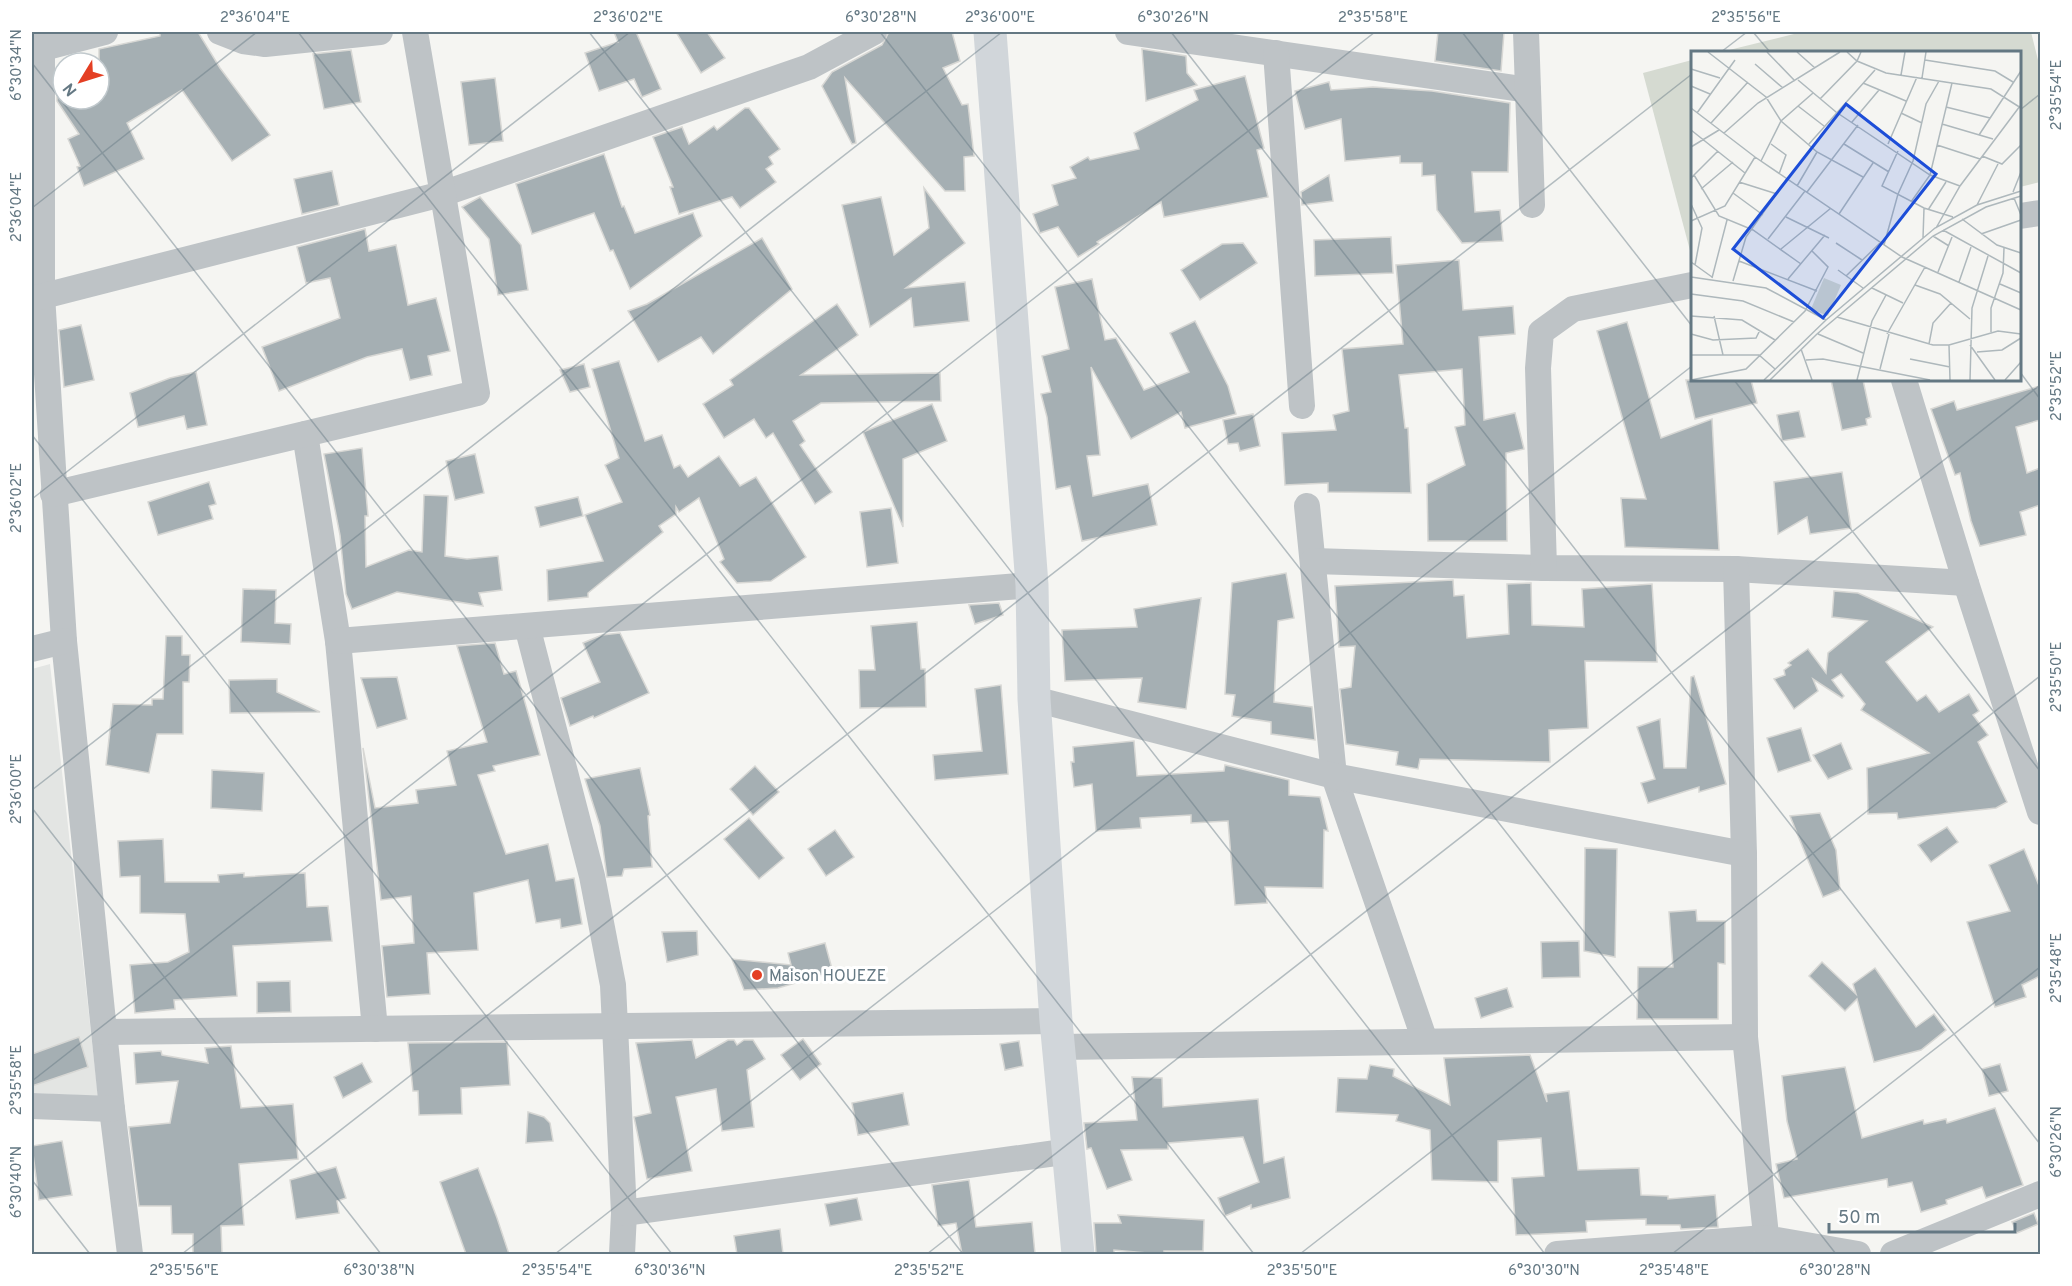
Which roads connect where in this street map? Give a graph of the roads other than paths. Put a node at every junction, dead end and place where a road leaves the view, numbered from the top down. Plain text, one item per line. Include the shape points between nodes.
1 (105, 32) edge
2 (220, 32) edge
3 (380, 32) edge
4 (415, 32) edge
5 (874, 32) edge
6 (990, 32) edge
7 (1128, 32) edge
8 (1526, 32) edge
9 (37, 43) edge
10 (1276, 53) junction
11 (1528, 90) junction
12 (442, 194) junction
13 (1532, 205) dead end
14 (2040, 213) edge
15 (2021, 216) edge
16 (1691, 285) edge
17 (37, 297) edge
18 (1905, 381) edge
19 (1302, 406) dead end
20 (305, 434) junction
21 (54, 494) junction
22 (1307, 506) dead end
23 (1313, 561) junction
24 (1544, 568) junction
25 (1736, 569) junction
26 (1966, 583) junction
27 (1032, 585) junction
28 (527, 626) junction
29 (64, 641) junction
30 (338, 641) junction
31 (32, 649) edge
32 (1034, 699) junction
33 (1334, 776) junction
34 (2040, 812) edge
35 (1744, 854) junction
36 (616, 1026) junction
37 (375, 1029) junction
38 (105, 1032) junction
39 (1058, 1034) junction
40 (1744, 1037) junction
41 (1425, 1041) junction
42 (32, 1106) edge
43 (112, 1109) junction
44 (1070, 1151) junction
45 (2040, 1194) edge
46 (624, 1213) junction
47 (1767, 1246) edge
48 (130, 1254) edge
49 (622, 1254) edge
50 (1078, 1254) edge
51 (1559, 1254) edge
52 (1858, 1254) edge
53 (1893, 1254) edge

1 - 9 street
2 - 3 street via 243,42 265,44
4 - 12 street
5 - 12 street via 808,67
6 - 27 main road
7 - 10 street
8 - 11 street
9 - 17 street
10 - 11 street
10 - 19 street
11 - 13 street
12 - 17 street
12 - 20 street via 477,393
14 - 15 street
16 - 24 street via 1574,309 1541,332 1538,368
17 - 21 street
18 - 26 street
20 - 21 street
20 - 30 street
21 - 29 street
22 - 23 street
23 - 24 street
23 - 33 street
24 - 25 street
25 - 26 street
25 - 35 street
26 - 34 street
27 - 28 street
27 - 32 main road
28 - 30 street
28 - 36 street via 592,876 613,985
29 - 31 street
29 - 38 street
30 - 37 street
32 - 33 street
32 - 39 main road
33 - 35 street
33 - 41 street
35 - 40 street
36 - 37 street
36 - 39 street
36 - 46 street
37 - 38 street
38 - 43 street
39 - 41 street
39 - 44 main road
40 - 41 street
40 - 47 street
42 - 43 street
43 - 48 street
44 - 46 street
44 - 50 main road
45 - 53 street
46 - 49 street
47 - 51 street
47 - 52 street

